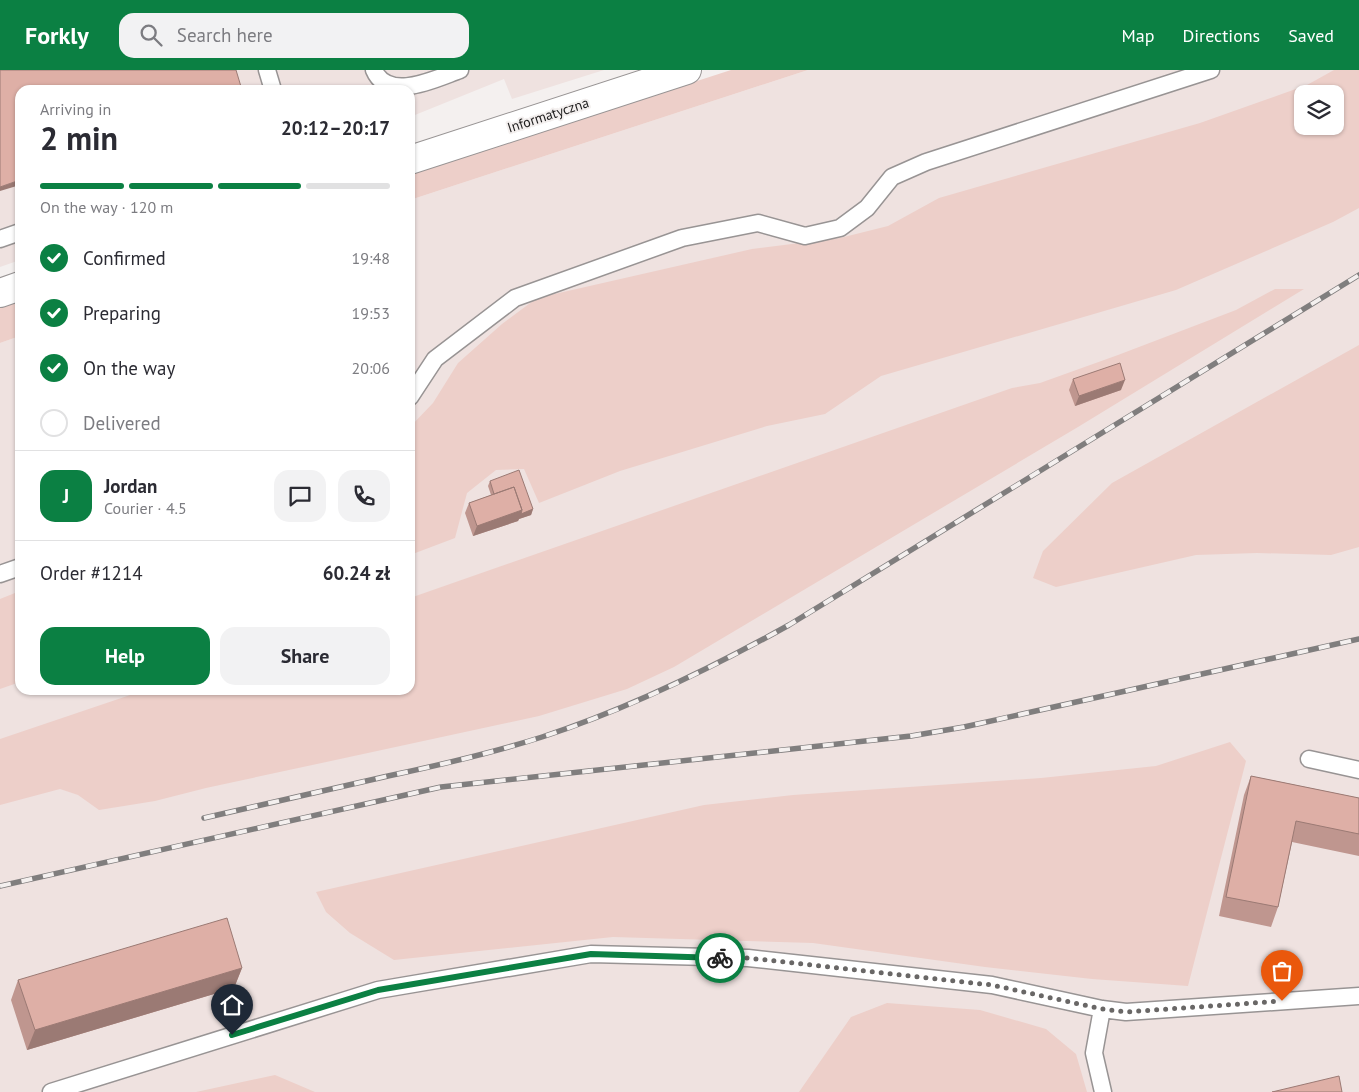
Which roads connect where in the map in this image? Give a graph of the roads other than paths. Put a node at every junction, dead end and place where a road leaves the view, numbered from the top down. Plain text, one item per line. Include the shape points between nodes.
1 (267, 70) edge
2 (374, 70) edge
3 (460, 70) edge
4 (687, 70) edge
5 (1211, 70) edge
6 (272, 85) edge
7 (383, 85) edge
8 (415, 85) edge
9 (415, 158) edge
10 (15, 234) edge
11 (0, 239) edge
12 (15, 288) edge
13 (0, 293) edge
14 (415, 389) edge
15 (15, 569) edge
16 (0, 574) edge
17 (1309, 759) dead end
18 (1359, 770) edge
19 (1359, 996) edge
20 (1102, 1009) junction
21 (51, 1092) edge
22 (1103, 1092) edge

1 - 6 lane
2 - 7 lane
3 - 8 lane
4 - 9 street, Informatyczna
5 - 14 lane via 926,162 892,177 867,208 840,228 806,236 758,223 682,238 515,298 435,359
10 - 11 lane
12 - 13 street
15 - 16 lane
17 - 18 lane
19 - 20 lane via 1126,1012
20 - 21 lane via 992,985 748,958 591,954 378,990
20 - 22 lane via 1094,1053

